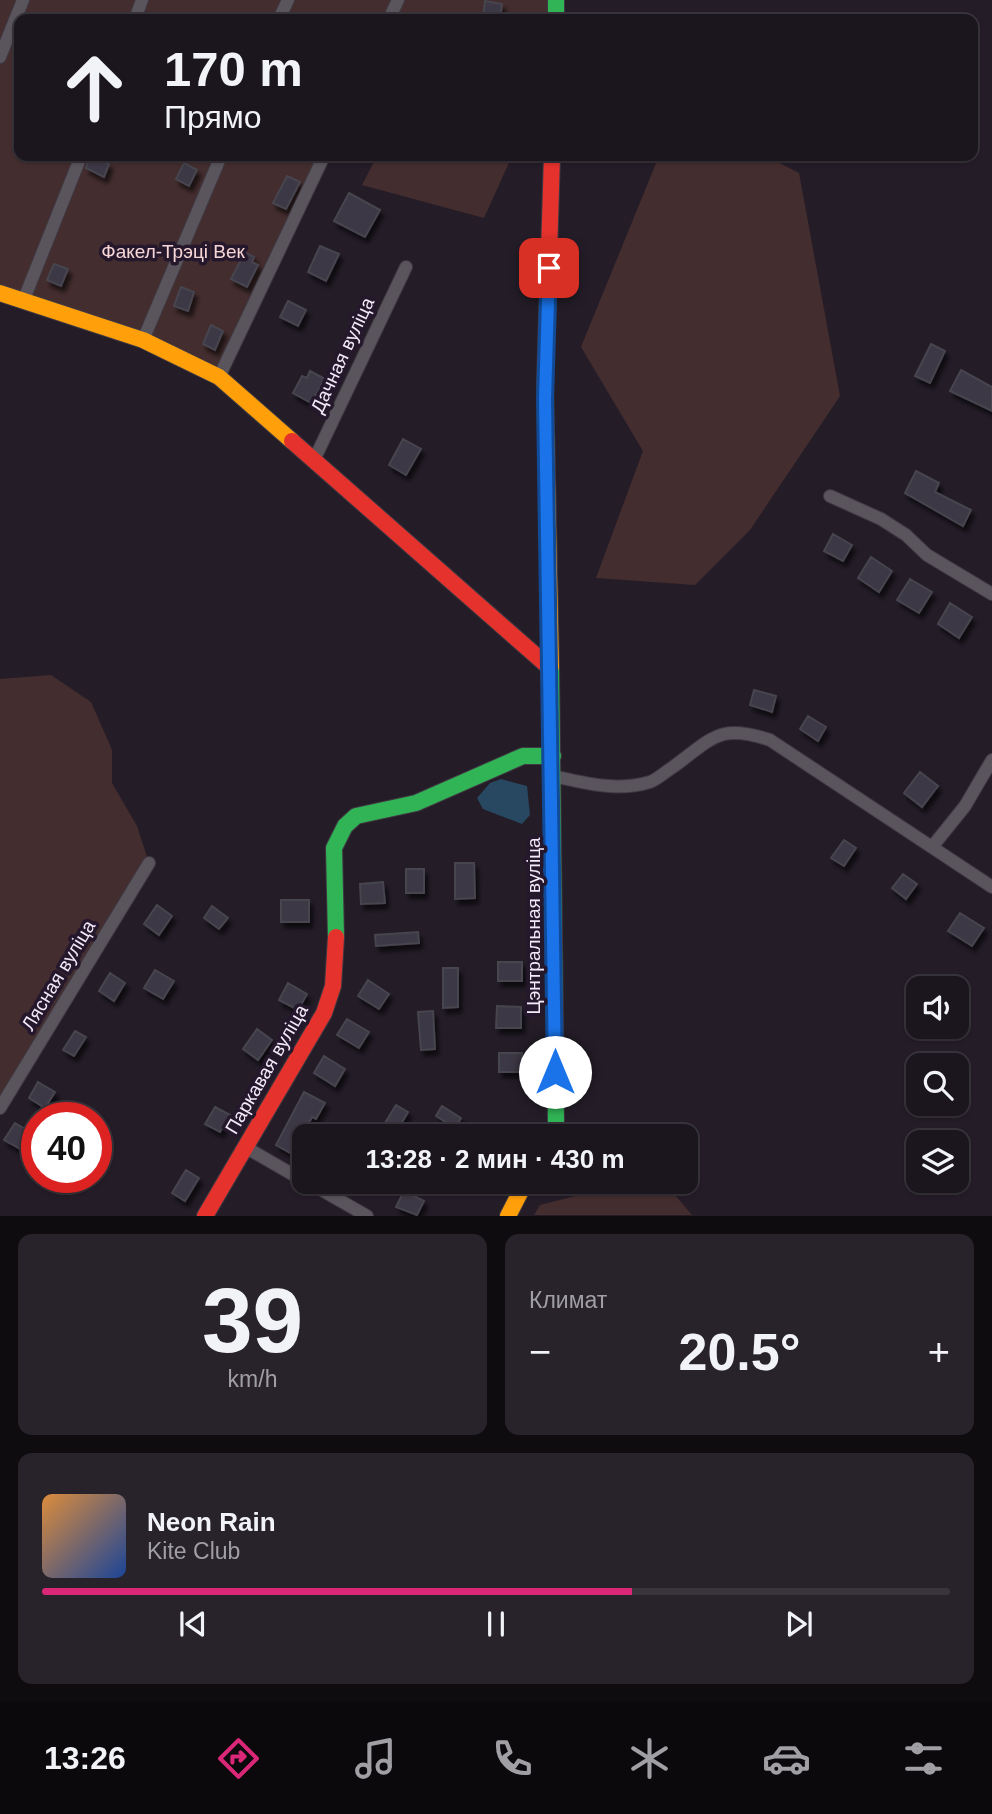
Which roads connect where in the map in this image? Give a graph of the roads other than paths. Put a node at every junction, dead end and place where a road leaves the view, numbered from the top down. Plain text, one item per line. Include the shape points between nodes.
1 (14, 22) edge
2 (0, 57) edge
3 (79, 161) edge
4 (219, 161) edge
5 (322, 161) edge
6 (552, 161) edge
7 (406, 267) dead end
8 (0, 293) edge
9 (24, 299) junction
10 (142, 340) junction
11 (219, 377) junction
12 (314, 460) junction
13 (830, 496) dead end
14 (992, 594) edge
15 (550, 668) junction
16 (553, 756) junction
17 (992, 760) edge
18 (553, 776) junction
19 (932, 847) junction
20 (149, 863) dead end
21 (992, 887) edge
22 (0, 1108) edge
23 (556, 1124) edge
24 (245, 1147) junction
25 (292, 1174) edge
26 (328, 1194) edge
27 (519, 1194) edge
28 (205, 1216) edge
29 (367, 1216) edge
30 (508, 1216) edge

1 - 2 street
3 - 9 street
4 - 10 street
5 - 11 street
6 - 15 street, Цэнтральная вуліца via 545,399
7 - 12 street, Дачная вуліца
8 - 9 street
9 - 10 street
10 - 11 street
11 - 12 street
12 - 15 street
13 - 14 street via 881,519 927,555
15 - 16 street, Цэнтральная вуліца
16 - 18 street, Цэнтральная вуліца
16 - 24 street, Паркавая вуліца via 523,756 416,803 356,816 345,826 334,848 333,986 318,1024
17 - 19 street via 965,806
18 - 19 street via 632,787 654,781 712,737 740,730 770,740
18 - 23 street, Цэнтральная вуліца
19 - 21 street
20 - 22 street, Лясная вуліца
24 - 25 street
24 - 28 street, Паркавая вуліца
26 - 29 street
27 - 30 street

